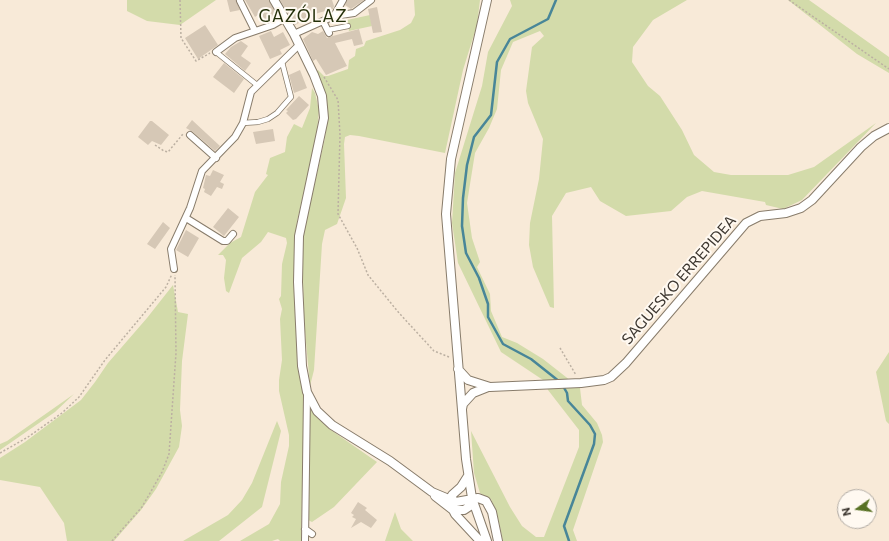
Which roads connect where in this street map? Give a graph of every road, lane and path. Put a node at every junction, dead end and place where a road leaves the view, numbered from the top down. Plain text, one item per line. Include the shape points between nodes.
1 (180, 0) edge
2 (241, 0) edge
3 (274, 0) edge
4 (343, 0) edge
5 (371, 0) edge
6 (487, 0) edge
7 (789, 0) edge
8 (334, 16) junction
9 (285, 18) junction
10 (323, 21) junction
11 (348, 26) dead end
12 (255, 31) junction
13 (328, 32) joint
14 (294, 34) junction
15 (299, 45) junction
16 (216, 52) junction
17 (282, 62) junction
18 (889, 69) edge
19 (322, 74) dead end
20 (256, 85) junction
21 (243, 123) junction
22 (889, 128) edge
23 (190, 135) joint
24 (155, 145) dead end
25 (216, 158) junction
26 (186, 218) junction
27 (233, 234) dead end
28 (174, 269) junction
29 (560, 348) dead end
30 (457, 364) junction
31 (581, 383) junction
32 (480, 385) junction
33 (490, 387) junction
34 (460, 388) junction
35 (307, 392) junction
36 (462, 415) junction
37 (0, 454) edge
38 (468, 476) junction
39 (432, 492) junction
40 (472, 498) junction
41 (451, 500) junction
42 (453, 510) junction
43 (305, 529) junction
44 (312, 534) dead end
45 (112, 541) edge
46 (305, 541) edge
47 (480, 541) edge
48 (487, 541) edge
49 (498, 541) edge

1 - 16 path via 181,38 196,62
2 - 12 street
3 - 9 street
4 - 8 street
5 - 8 street via 354,13
6 - 30 street via 454,140 448,187 447,235
7 - 18 path
8 - 10 street
9 - 12 street
9 - 14 street
10 - 13 street
10 - 14 street
11 - 13 street
12 - 16 street via 235,38
14 - 15 street
15 - 17 street
15 - 35 street via 322,96 324,118 299,236 302,366
16 - 20 street
17 - 20 street
17 - 21 street via 291,97 268,119
19 - 30 path via 338,100 338,214 358,248 368,275 434,350
20 - 21 street via 247,100
21 - 25 street via 235,137
22 - 31 street, SAGUESKO ERREPIDEA via 861,147 812,200 801,208 786,213 760,216 746,223 616,372 604,380
23 - 24 path via 186,132 180,136 168,152
23 - 25 street
25 - 26 street via 202,171
26 - 27 street via 223,241
26 - 28 street via 171,249
28 - 37 path via 166,287 105,360 79,397 62,413
28 - 45 path via 176,353 169,454 142,507
29 - 31 path
30 - 32 street via 468,380
30 - 34 street
31 - 33 street, SAGUESKO ERREPIDEA
32 - 33 street
32 - 34 street
33 - 36 street via 473,393 463,404
34 - 36 street
35 - 39 street via 317,411 332,425 390,461
35 - 43 street
36 - 38 street
38 - 40 street
38 - 41 street
39 - 41 street
39 - 42 street
40 - 41 street via 456,502
40 - 42 street via 470,506 464,510
40 - 48 street
40 - 49 street via 482,498 488,504
41 - 42 street
42 - 47 street
43 - 44 street
43 - 46 street

